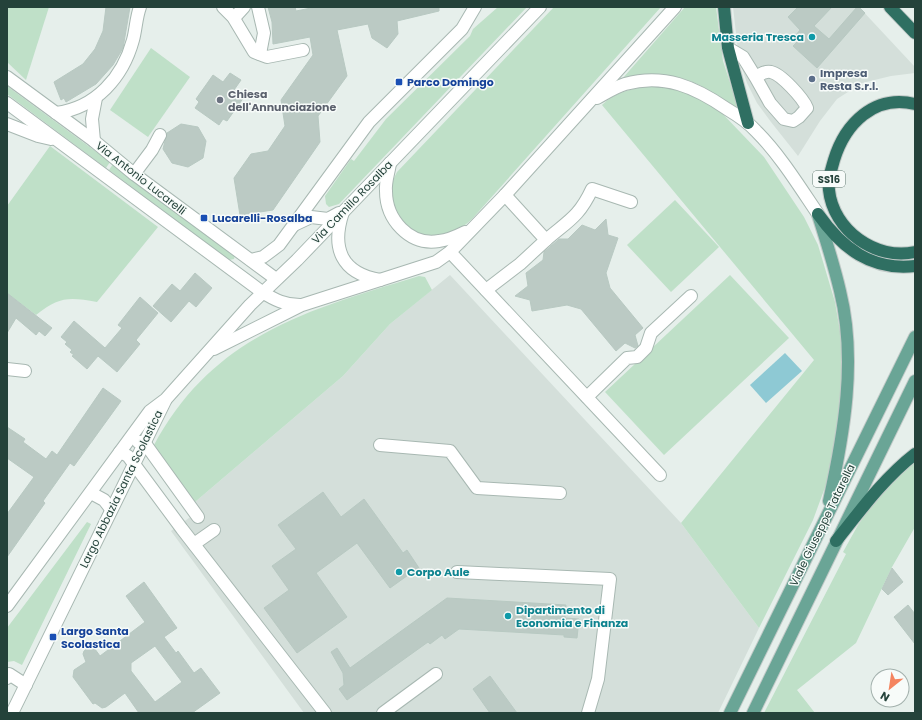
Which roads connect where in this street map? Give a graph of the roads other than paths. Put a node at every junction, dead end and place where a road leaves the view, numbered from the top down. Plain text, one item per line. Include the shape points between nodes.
1 (140, 7) edge
2 (222, 7) edge
3 (244, 7) edge
4 (258, 7) edge
5 (474, 7) edge
6 (540, 7) edge
7 (675, 7) edge
8 (724, 7) edge
9 (890, 7) edge
10 (234, 18) junction
11 (915, 33) edge
12 (728, 48) junction
13 (303, 50) dead end
14 (260, 54) junction
15 (8, 76) edge
16 (756, 78) dead end
17 (96, 98) junction
18 (591, 101) junction
19 (7, 103) edge
20 (915, 104) edge
21 (56, 113) junction
22 (748, 123) junction
23 (7, 124) edge
24 (160, 135) dead end
25 (57, 140) junction
26 (94, 141) junction
27 (390, 163) junction
28 (134, 174) junction
29 (505, 195) junction
30 (630, 202) dead end
31 (344, 211) junction
32 (818, 214) junction
33 (292, 226) junction
34 (474, 228) junction
35 (546, 240) junction
36 (450, 252) junction
37 (915, 252) edge
38 (248, 257) junction
39 (915, 266) edge
40 (232, 270) junction
41 (276, 278) junction
42 (381, 280) junction
43 (486, 290) junction
44 (262, 292) junction
45 (690, 296) dead end
46 (302, 305) junction
47 (915, 337) edge
48 (207, 353) junction
49 (7, 369) edge
50 (25, 371) dead end
51 (915, 381) edge
52 (587, 397) junction
53 (166, 400) junction
54 (132, 436) junction
55 (144, 442) junction
56 (380, 445) dead end
57 (120, 452) junction
58 (915, 454) edge
59 (134, 464) junction
60 (660, 475) dead end
61 (91, 493) junction
62 (560, 493) dead end
63 (111, 509) junction
64 (824, 520) junction
65 (182, 529) junction
66 (214, 530) dead end
67 (836, 541) junction
68 (194, 544) junction
69 (457, 572) dead end
70 (7, 606) edge
71 (436, 674) dead end
72 (7, 678) edge
73 (26, 685) junction
74 (12, 713) edge
75 (325, 713) edge
76 (383, 713) edge
77 (588, 713) edge
78 (730, 713) edge
79 (753, 713) edge

1 - 17 street via 133,40 124,65 112,83
2 - 10 street
3 - 10 street
4 - 14 street via 264,34
5 - 33 street via 462,29 369,122
6 - 27 street, Via Camillo Rosalba
7 - 18 street
8 - 12 highway
9 - 11 highway
10 - 14 street via 254,52
12 - 16 street via 743,57
12 - 22 highway
13 - 14 street via 267,57
15 - 21 street, Via Antonio Lucarelli
17 - 21 street via 79,108
17 - 26 street via 92,119
18 - 22 street via 624,84 648,80 678,82 701,92
18 - 29 street
19 - 25 street, Via Antonio Lucarelli
20 - 37 highway, SS16 via 886,104 871,110 852,123 838,145 830,173 829,190 836,216 851,233 868,246 888,253
21 - 26 street, Via Antonio Lucarelli
22 - 32 street via 792,175
23 - 25 street
24 - 28 street
25 - 40 street, Via Antonio Lucarelli
26 - 28 street, Via Antonio Lucarelli
27 - 31 street, Via Camillo Rosalba
27 - 34 street via 385,190 388,209 399,228 416,239 438,242
28 - 38 street, Via Antonio Lucarelli
29 - 34 street
29 - 35 street
30 - 35 street via 592,188 576,216
31 - 33 street via 328,218 304,219
31 - 41 street, Via Camillo Rosalba
31 - 42 street via 338,235 341,254 348,266 364,277
32 - 39 highway via 830,231 863,258 885,266
32 - 64 main road via 841,292 847,331 848,367 840,450
33 - 38 street via 263,258
34 - 36 street
35 - 43 street
36 - 42 street via 436,262
36 - 43 street
38 - 40 street
38 - 41 street, Via Antonio Lucarelli
40 - 44 street, Via Antonio Lucarelli
41 - 44 street, Via Camillo Rosalba
42 - 46 street
43 - 52 street
44 - 46 street, Via Antonio Lucarelli via 288,305
44 - 48 street, Via Camillo Rosalba
45 - 52 street via 651,333 646,348 636,357 627,358
46 - 48 street
47 - 64 main road, Viale Giuseppe Tatarella
48 - 53 street, Via Camillo Rosalba
49 - 50 street
51 - 67 main road, Viale Giuseppe Tatarella
52 - 60 street
53 - 54 street, Largo Abbazia Santa Scolastica via 150,411
53 - 55 street, Largo Abbazia Santa Scolastica
54 - 55 street via 136,441
54 - 57 street, Largo Abbazia Santa Scolastica
55 - 59 street, Largo Abbazia Santa Scolastica
55 - 65 street via 201,515
56 - 62 street via 450,450 477,488
57 - 59 street via 128,456
57 - 61 street, Largo Abbazia Santa Scolastica
58 - 67 highway via 901,465 869,500
59 - 63 street, Largo Abbazia Santa Scolastica
59 - 65 street
61 - 63 street via 104,500
61 - 70 street, Largo Abbazia Santa Scolastica
63 - 73 street, Largo Abbazia Santa Scolastica
64 - 78 main road, Viale Giuseppe Tatarella
65 - 68 street
66 - 68 street
67 - 79 main road, Viale Giuseppe Tatarella
68 - 75 street
69 - 77 street via 610,579 598,679
71 - 76 street
72 - 73 street via 9,674
73 - 74 street, Largo Abbazia Santa Scolastica

